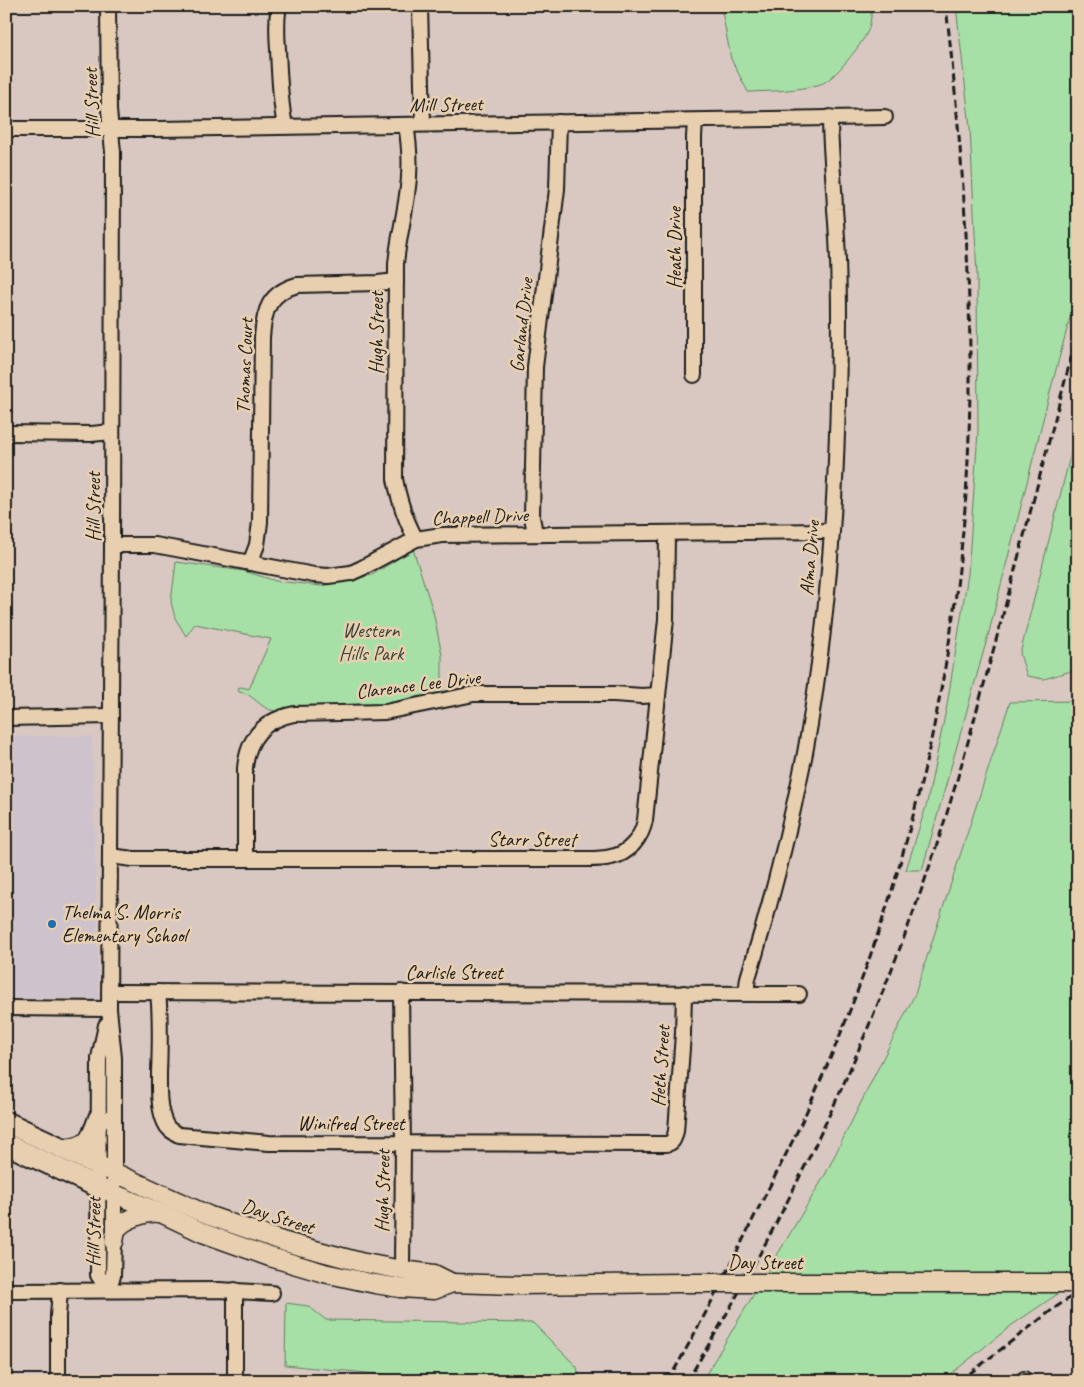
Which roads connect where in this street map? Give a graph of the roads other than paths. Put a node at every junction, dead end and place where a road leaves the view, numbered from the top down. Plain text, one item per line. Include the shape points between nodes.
1 (108, 6) edge
2 (279, 6) edge
3 (420, 6) edge
4 (830, 117) junction
5 (886, 117) dead end
6 (695, 121) junction
7 (559, 122) junction
8 (423, 124) junction
9 (406, 125) junction
10 (285, 126) junction
11 (6, 129) edge
12 (111, 129) junction
13 (396, 281) junction
14 (694, 375) dead end
15 (112, 432) junction
16 (6, 433) edge
17 (831, 531) junction
18 (535, 533) junction
19 (667, 533) junction
20 (416, 539) junction
21 (112, 545) junction
22 (250, 563) junction
23 (658, 695) junction
24 (111, 716) junction
25 (6, 718) edge
26 (110, 856) junction
27 (245, 858) junction
28 (109, 992) junction
29 (158, 992) junction
30 (401, 992) junction
31 (684, 993) junction
32 (746, 993) junction
33 (799, 994) dead end
34 (6, 1008) edge
35 (109, 1009) junction
36 (99, 1118) junction
37 (6, 1122) edge
38 (673, 1141) joint
39 (6, 1144) edge
40 (403, 1144) junction
41 (64, 1149) junction
42 (106, 1168) junction
43 (106, 1190) junction
44 (161, 1213) junction
45 (114, 1242) junction
46 (402, 1270) junction
47 (1078, 1282) edge
48 (452, 1283) junction
49 (60, 1290) junction
50 (108, 1290) junction
51 (235, 1290) junction
52 (6, 1291) edge
53 (272, 1293) dead end
54 (58, 1381) edge
55 (235, 1381) edge

1 - 12 street, Hill Street
2 - 10 street via 278,57
3 - 8 street
4 - 5 street, Mill Street
4 - 6 street, Mill Street
4 - 17 street, Alma Drive via 839,316 837,445
6 - 7 street, Mill Street
6 - 14 street, Heath Drive
7 - 8 street, Mill Street
7 - 18 street, Garland Drive via 557,189 535,367 532,517
8 - 9 street, Mill Street
9 - 10 street, Mill Street
9 - 13 street, Hugh Street via 410,177 398,245
10 - 12 street, Mill Street
11 - 12 street, Mill Street
12 - 15 street, Hill Street
13 - 20 street, Hugh Street via 395,479 408,526
13 - 22 street, Thomas Court via 297,285 280,293 269,305 263,320 262,337 260,522 257,546
15 - 16 street
15 - 21 street, Hill Street
17 - 19 street, Chappell Drive
17 - 32 street, Alma Drive via 821,640 805,753 782,860
18 - 19 street, Chappell Drive
18 - 20 street, Chappell Drive via 442,535
19 - 23 street, Starr Street via 666,618
20 - 22 street, Chappell Drive via 362,568 339,575 314,575
21 - 22 street, Chappell Drive via 155,545
21 - 24 street, Hill Street
23 - 27 street, Clarence Lee Drive via 474,694 385,712 282,716 262,728 246,757
23 - 27 street, Starr Street via 644,826 631,847 616,856 586,859
24 - 25 street
24 - 26 street, Hill Street
26 - 27 street, Starr Street via 133,859
26 - 28 street, Hill Street
28 - 29 street, Carlisle Street
28 - 35 street, Hill Street
29 - 30 street, Carlisle Street
29 - 40 street, Winifred Street via 160,1104 165,1124 172,1132 187,1137 269,1143
30 - 31 street, Carlisle Street
30 - 40 street, Hugh Street
31 - 32 street, Carlisle Street
31 - 38 street, Heth Street
32 - 33 street, Carlisle Street
34 - 35 street
35 - 36 street, Hill Street via 100,1058
35 - 42 street, Hill Street via 114,1058
36 - 41 highway via 87,1144
36 - 42 street, Hill Street
37 - 41 highway
38 - 40 street, Winifred Street via 670,1144
39 - 43 highway
40 - 46 street, Hugh Street
41 - 42 highway
42 - 43 street, Hill Street
42 - 46 main road, Day Street via 210,1216 285,1242
43 - 44 main road, Day Street
43 - 45 street, Hill Street
43 - 50 street, Hill Street via 98,1275
44 - 45 main road via 154,1212 125,1222 116,1230
44 - 48 main road, Day Street via 241,1247 324,1273 400,1288 434,1290
45 - 50 street, Hill Street via 113,1276
46 - 48 main road, Day Street via 434,1274
47 - 48 main road, Day Street, bridge
49 - 50 street
49 - 52 street
49 - 54 street
50 - 51 street
51 - 53 street
51 - 55 street

